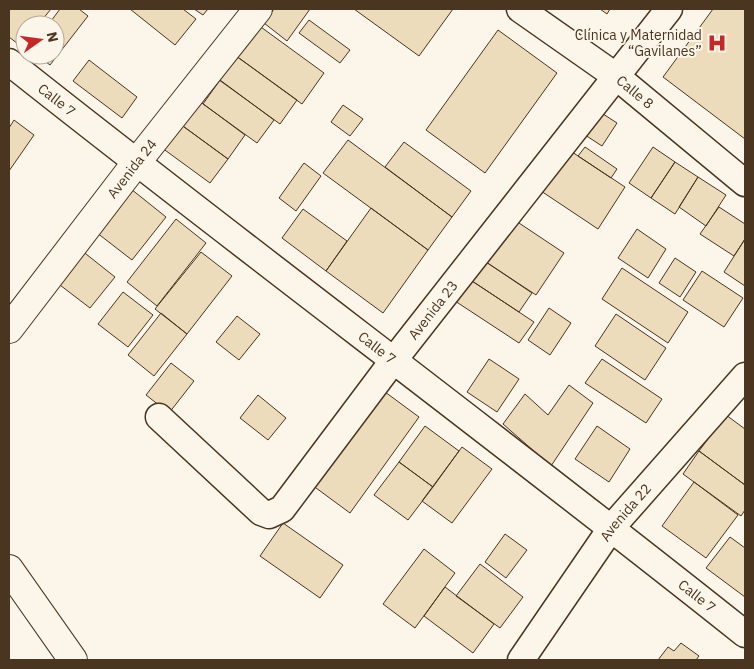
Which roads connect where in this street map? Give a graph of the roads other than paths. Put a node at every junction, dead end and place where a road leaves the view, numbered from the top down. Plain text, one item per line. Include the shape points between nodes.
1 (258, 9) edge
2 (520, 9) edge
3 (669, 9) edge
4 (9, 62) edge
5 (617, 77) junction
6 (136, 163) junction
7 (745, 183) edge
8 (9, 329) edge
9 (393, 361) junction
10 (745, 376) edge
11 (159, 417) dead end
12 (612, 528) junction
13 (9, 569) edge
14 (745, 634) edge
15 (73, 660) edge
16 (521, 660) edge

1 - 6 main road, Avenida 24
2 - 5 street, Calle 8
3 - 5 street, Avenida 23
4 - 6 street, Calle 7
5 - 7 street, Calle 8
5 - 9 street, Avenida 23
6 - 8 main road, Avenida 24
6 - 9 street, Calle 7
9 - 11 street, Avenida 23 via 282,509 269,515 261,512
9 - 12 street, Calle 7
10 - 12 street, Avenida 22
12 - 14 street, Calle 7
12 - 16 street, Avenida 22
13 - 15 main road

